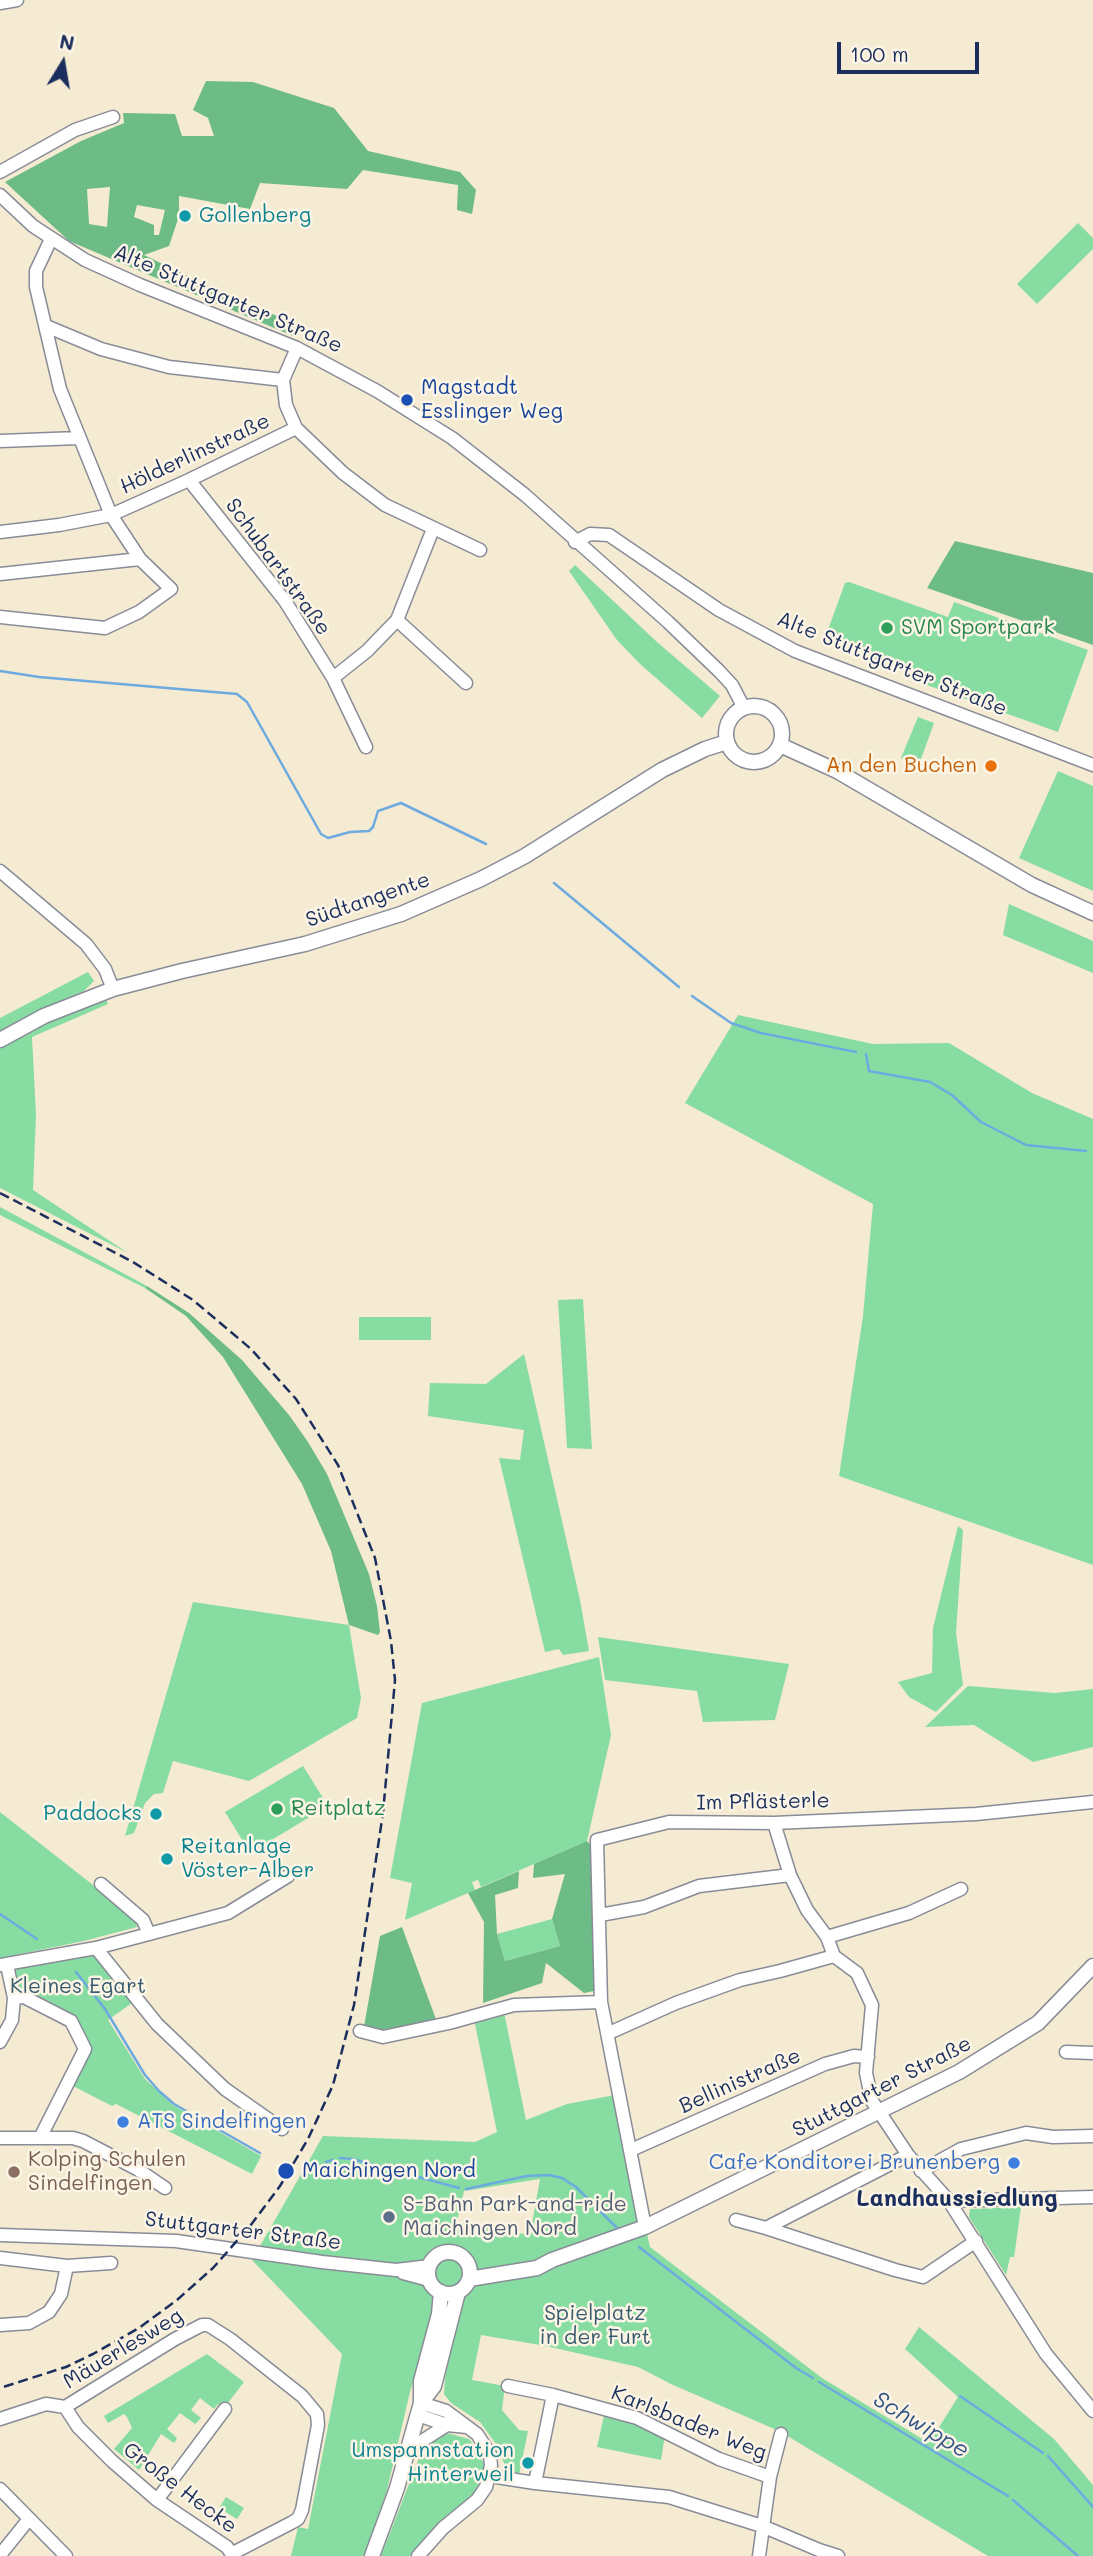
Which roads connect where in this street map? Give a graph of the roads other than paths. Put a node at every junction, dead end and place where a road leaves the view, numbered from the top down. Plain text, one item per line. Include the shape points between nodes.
1 (16, 0) edge
2 (0, 3) edge
3 (113, 117) dead end
4 (0, 172) edge
5 (0, 195) edge
6 (51, 239) junction
7 (46, 326) junction
8 (297, 348) junction
9 (283, 380) junction
10 (296, 428) junction
11 (78, 438) junction
12 (0, 441) edge
13 (189, 480) junction
14 (111, 515) junction
15 (433, 529) junction
16 (0, 532) edge
17 (575, 542) junction
18 (480, 550) dead end
19 (140, 559) junction
20 (0, 574) edge
21 (0, 617) edge
22 (397, 620) junction
23 (333, 678) junction
24 (466, 683) dead end
25 (744, 708) junction
26 (727, 742) junction
27 (780, 745) junction
28 (366, 747) dead end
29 (1093, 765) edge
30 (1, 873) edge
31 (1093, 913) edge
32 (113, 989) junction
33 (0, 1040) edge
34 (1093, 1802) edge
35 (774, 1824) junction
36 (790, 1875) junction
37 (288, 1876) dead end
38 (100, 1884) dead end
39 (961, 1889) dead end
40 (600, 1915) junction
41 (149, 1934) junction
42 (827, 1937) junction
43 (96, 1948) junction
44 (834, 1956) junction
45 (3, 1965) edge
46 (1093, 1966) edge
47 (14, 1998) junction
48 (601, 2002) junction
49 (360, 2031) dead end
50 (609, 2034) junction
51 (0, 2042) edge
52 (1066, 2052) dead end
53 (1093, 2053) edge
54 (868, 2057) junction
55 (878, 2110) junction
56 (282, 2129) dead end
57 (1093, 2136) edge
58 (0, 2138) edge
59 (42, 2138) junction
60 (631, 2150) junction
61 (908, 2155) junction
62 (921, 2171) junction
63 (165, 2188) dead end
64 (1093, 2197) edge
65 (949, 2201) junction
66 (736, 2220) dead end
67 (645, 2227) junction
68 (766, 2228) junction
69 (0, 2235) edge
70 (976, 2241) junction
71 (0, 2258) edge
72 (111, 2263) dead end
73 (67, 2266) junction
74 (469, 2272) junction
75 (430, 2273) junction
76 (441, 2292) junction
77 (458, 2292) junction
78 (0, 2325) edge
79 (508, 2386) dead end
80 (553, 2395) junction
81 (65, 2407) junction
82 (225, 2409) dead end
83 (420, 2409) junction
84 (1093, 2412) edge
85 (0, 2419) edge
86 (447, 2425) junction
87 (468, 2427) junction
88 (781, 2434) dead end
89 (408, 2450) junction
90 (490, 2476) junction
91 (770, 2477) junction
92 (535, 2483) junction
93 (0, 2489) edge
94 (158, 2500) junction
95 (29, 2519) junction
96 (762, 2526) junction
97 (233, 2554) edge
98 (0, 2555) edge
99 (65, 2556) edge
100 (372, 2556) edge
101 (418, 2556) edge
102 (759, 2556) edge
103 (838, 2556) edge

1 - 2 street
3 - 4 street via 75,130
5 - 6 street, Alte Stuttgarter Straße
6 - 7 street via 36,271
6 - 8 street, Alte Stuttgarter Straße via 110,272
7 - 9 street via 102,349 169,367
7 - 11 street via 60,389
8 - 9 street
8 - 17 street, Alte Stuttgarter Straße via 452,438 525,495
9 - 10 street via 286,405
10 - 13 street, Hölderlinstraße
10 - 15 street via 385,505
11 - 12 street
11 - 14 street
13 - 14 street, Hölderlinstraße
13 - 23 street, Schubartstraße via 285,601
14 - 16 street, Hölderlinstraße
14 - 19 street
15 - 18 street
15 - 22 street
17 - 25 street, Alte Stuttgarter Straße via 719,671
17 - 29 street, Alte Stuttgarter Straße via 590,534 609,535 719,610 795,651
19 - 20 street
19 - 21 street via 171,589 139,612 105,628
22 - 23 street
22 - 24 street
23 - 28 street, Schubartstraße
25 - 26 main road via 731,718
25 - 27 main road via 762,707 777,718
26 - 27 main road via 737,756 753,762 769,758
26 - 32 main road, Südtangente via 662,770 525,856 401,914 305,944
27 - 31 main road via 837,771 1032,885
30 - 32 street via 86,944
32 - 33 main road, Südtangente via 44,1016
34 - 35 street, Im Pflästerle via 976,1814
35 - 36 street
35 - 40 street, Im Pflästerle via 669,1822 597,1840
36 - 40 street via 699,1886 644,1906
36 - 42 street
37 - 41 street via 228,1913
38 - 41 street via 143,1920
39 - 42 street via 909,1913
40 - 48 street, Im Pflästerle
41 - 43 street
42 - 44 street
43 - 45 street
43 - 56 street via 157,2024 225,2089
44 - 50 street via 740,1980
44 - 54 street via 858,1973 872,2005
45 - 47 street
46 - 55 main road, Stuttgarter Straße via 1025,2032 959,2072
47 - 51 street via 12,2020
47 - 59 street via 24,1997 71,2021 85,2049
48 - 49 street via 514,2004 383,2037
48 - 50 street, Im Pflästerle
50 - 60 street, Im Pflästerle
52 - 53 street
54 - 55 street via 869,2094
54 - 60 street, Bellinistraße via 825,2064
55 - 61 street
55 - 67 main road, Stuttgarter Straße
57 - 62 street via 1026,2133 961,2149
58 - 59 street
59 - 63 street via 83,2141
60 - 67 street, Im Pflästerle
61 - 62 street
61 - 68 street
62 - 65 street
64 - 65 street
65 - 70 street
66 - 68 street
67 - 74 main road, Stuttgarter Straße via 552,2260 478,2267
68 - 70 street via 923,2277
69 - 75 street, Stuttgarter Straße via 176,2241
70 - 84 street via 1046,2354
71 - 73 street
72 - 73 street
73 - 78 street via 61,2294 49,2312 29,2323
74 - 75 main road via 459,2255 450,2253 436,2258
74 - 77 main road
75 - 76 main road via 434,2287
76 - 77 main road
76 - 83 main road via 421,2381
77 - 83 main road via 434,2386
79 - 80 street, Karlsbader Weg
80 - 91 street, Karlsbader Weg via 637,2418 719,2459
80 - 92 street
81 - 85 street via 46,2404
81 - 94 street, Große Hecke via 78,2427
81 - 97 street, Mäuerlesweg via 202,2325 230,2339 302,2396 318,2421 302,2510 298,2519
82 - 94 street
83 - 86 street
83 - 87 street via 446,2411
83 - 89 main road
86 - 87 street
86 - 89 street
87 - 90 street via 490,2454
88 - 91 street, Karlsbader Weg
89 - 100 main road
90 - 92 street
90 - 101 street via 477,2500
91 - 96 street, Karlsbader Weg
92 - 96 street via 668,2497
93 - 95 street
94 - 97 street, Große Hecke
95 - 98 street
95 - 99 street
96 - 102 street, Karlsbader Weg
96 - 103 street

